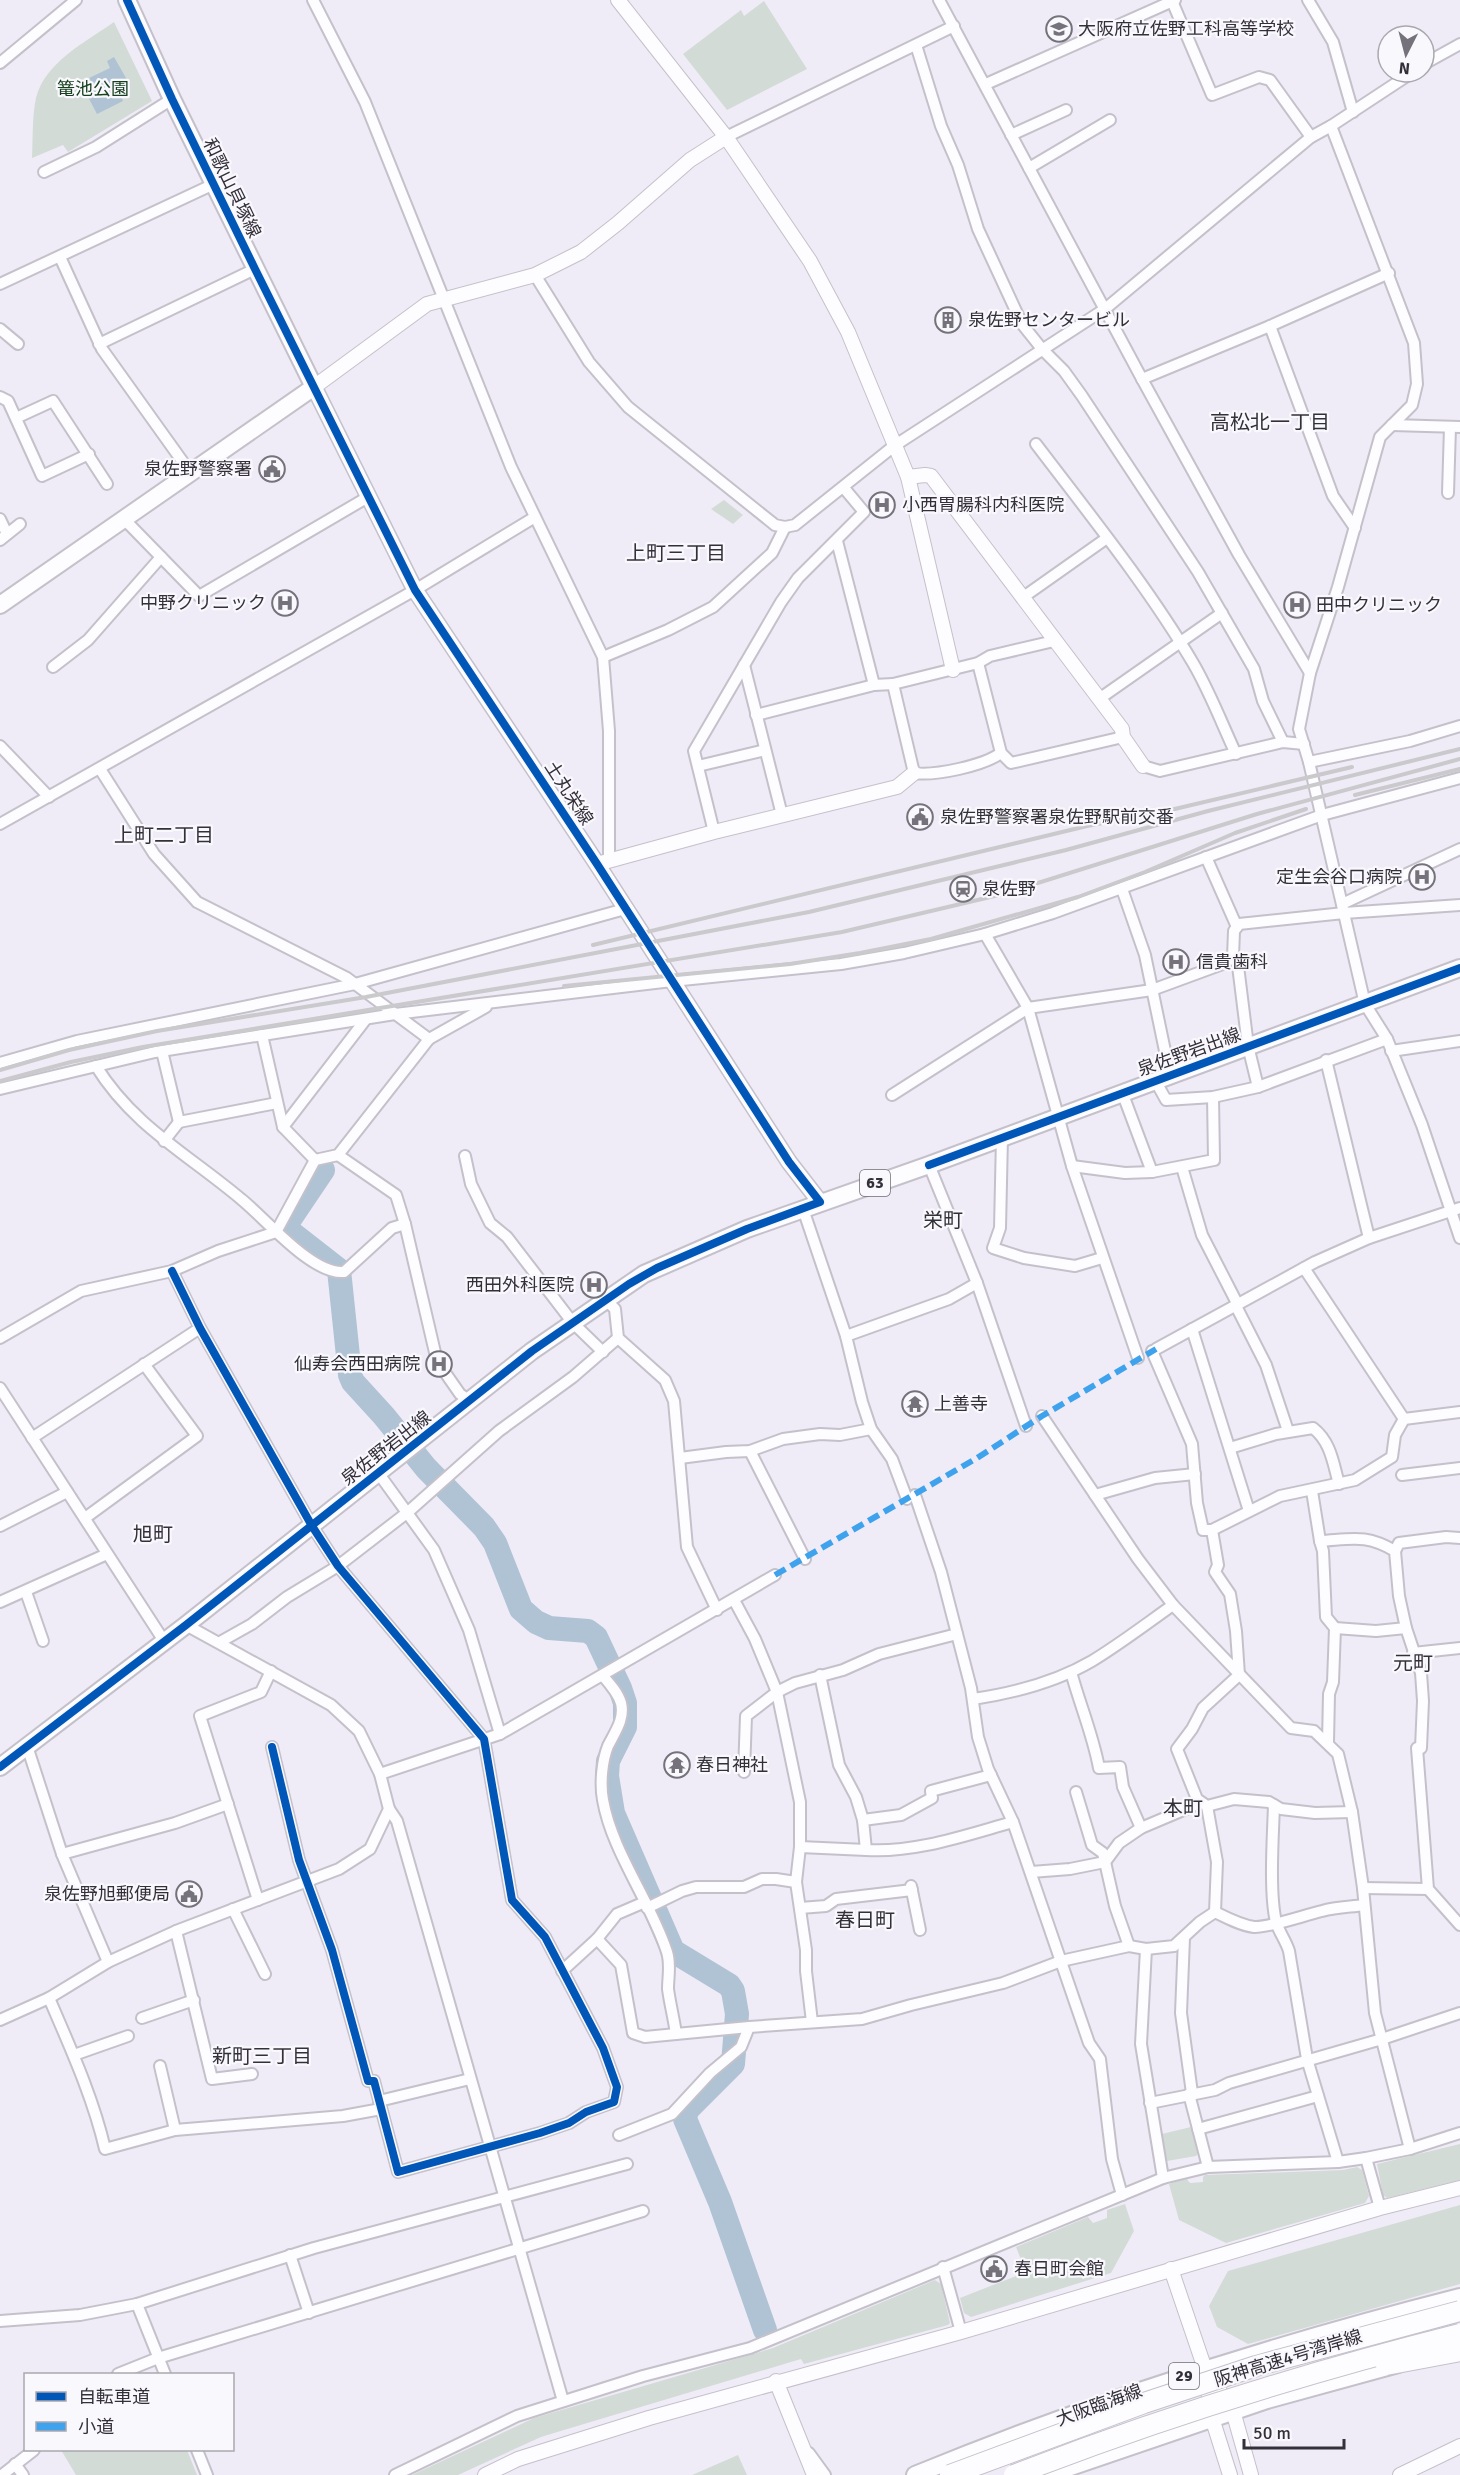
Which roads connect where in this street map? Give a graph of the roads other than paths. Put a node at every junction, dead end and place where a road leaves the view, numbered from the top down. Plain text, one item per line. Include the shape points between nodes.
1 (76, 0) edge
2 (127, 0) edge
3 (313, 0) edge
4 (618, 0) edge
5 (939, 0) edge
6 (1173, 1) edge
7 (1313, 2) edge
8 (954, 26) junction
9 (1460, 44) edge
10 (916, 45) junction
11 (1436, 57) edge
12 (0, 63) edge
13 (986, 84) junction
14 (1395, 84) edge
15 (172, 99) junction
16 (1066, 110) dead end
17 (1353, 112) junction
18 (1110, 120) dead end
19 (1331, 126) junction
20 (1011, 135) junction
21 (1311, 136) junction
22 (726, 137) junction
23 (1029, 168) junction
24 (44, 171) dead end
25 (214, 184) junction
26 (60, 257) junction
27 (255, 269) junction
28 (1389, 273) junction
29 (535, 275) junction
30 (0, 281) edge
31 (446, 300) junction
32 (1105, 309) junction
33 (1270, 326) junction
34 (0, 330) edge
35 (18, 344) dead end
36 (99, 344) junction
37 (1042, 349) junction
38 (1142, 379) junction
39 (314, 387) junction
40 (0, 397) edge
41 (16, 418) junction
42 (1392, 425) junction
43 (1455, 427) edge
44 (1036, 444) dead end
45 (894, 446) junction
46 (89, 454) junction
47 (190, 472) junction
48 (908, 477) junction
49 (107, 484) dead end
50 (844, 488) junction
51 (1448, 494) dead end
52 (368, 497) junction
53 (535, 517) junction
54 (123, 518) junction
55 (0, 519) edge
56 (20, 524) dead end
57 (784, 527) junction
58 (1355, 528) junction
59 (4, 537) edge
60 (1107, 538) junction
61 (837, 541) junction
62 (161, 557) junction
63 (415, 590) junction
64 (1022, 598) junction
65 (0, 605) edge
66 (1222, 613) junction
67 (1054, 641) junction
68 (1180, 643) junction
69 (603, 657) junction
70 (978, 663) junction
71 (744, 665) junction
72 (53, 667) dead end
73 (953, 670) junction
74 (1310, 673) junction
75 (893, 684) junction
76 (874, 685) junction
77 (1099, 699) junction
78 (756, 715) junction
79 (1460, 726) edge
80 (1123, 737) junction
81 (1283, 742) junction
82 (1304, 744) junction
83 (0, 746) edge
84 (765, 750) junction
85 (1001, 753) junction
86 (1236, 754) junction
87 (1310, 762) junction
88 (698, 766) junction
89 (1143, 766) joint
90 (100, 769) junction
91 (914, 772) junction
92 (1460, 778) edge
93 (49, 797) junction
94 (782, 815) junction
95 (1322, 815) junction
96 (0, 824) edge
97 (714, 832) junction
98 (1460, 849) edge
99 (1206, 857) junction
100 (603, 862) junction
101 (1122, 889) junction
102 (1460, 905) edge
103 (1343, 908) junction
104 (625, 909) junction
105 (1237, 927) junction
106 (985, 934) junction
107 (1233, 957) junction
108 (1460, 968) edge
109 (672, 981) junction
110 (355, 984) junction
111 (1152, 990) junction
112 (492, 1003) junction
113 (1365, 1004) junction
114 (1028, 1008) junction
115 (395, 1014) junction
116 (366, 1019) junction
117 (262, 1035) junction
118 (429, 1039) junction
119 (1387, 1039) junction
120 (1460, 1041) edge
121 (1248, 1046) junction
122 (162, 1051) junction
123 (1391, 1051) junction
124 (1326, 1060) junction
125 (0, 1063) edge
126 (96, 1066) junction
127 (1162, 1078) junction
128 (1258, 1087) junction
129 (0, 1089) edge
130 (1122, 1092) junction
131 (892, 1095) dead end
132 (1213, 1097) junction
133 (278, 1103) junction
134 (1057, 1116) junction
135 (179, 1122) junction
136 (283, 1128) junction
137 (1002, 1137) junction
138 (164, 1141) junction
139 (338, 1155) junction
140 (465, 1156) dead end
141 (315, 1160) junction
142 (929, 1165) junction
143 (1072, 1166) junction
144 (1182, 1167) junction
145 (1152, 1172) junction
146 (820, 1202) junction
147 (803, 1209) junction
148 (1455, 1209) edge
149 (405, 1224) junction
150 (276, 1232) junction
151 (1369, 1238) junction
152 (1460, 1238) edge
153 (1102, 1258) junction
154 (1304, 1268) junction
155 (172, 1271) junction
156 (977, 1282) junction
157 (606, 1300) junction
158 (1237, 1306) junction
159 (573, 1323) junction
160 (200, 1328) junction
161 (1192, 1329) junction
162 (846, 1336) junction
163 (0, 1338) edge
164 (618, 1338) junction
165 (603, 1352) junction
166 (1138, 1358) dead end
167 (144, 1364) junction
168 (0, 1389) edge
169 (470, 1401) junction
170 (1460, 1412) edge
171 (1042, 1416) dead end
172 (1404, 1419) junction
173 (1026, 1426) dead end
174 (872, 1429) junction
175 (1288, 1431) junction
176 (32, 1438) junction
177 (1230, 1448) junction
178 (750, 1451) junction
179 (680, 1458) junction
180 (1460, 1468) edge
181 (379, 1474) junction
182 (1195, 1474) junction
183 (1402, 1475) dead end
184 (1339, 1484) junction
185 (1312, 1491) junction
186 (67, 1492) junction
187 (1095, 1495) junction
188 (1249, 1511) junction
189 (408, 1512) junction
190 (85, 1518) junction
191 (0, 1526) edge
192 (312, 1526) junction
193 (1212, 1530) junction
194 (1460, 1538) edge
195 (1320, 1541) junction
196 (1395, 1551) junction
197 (107, 1554) junction
198 (805, 1559) dead end
199 (338, 1566) junction
200 (775, 1575) dead end
201 (26, 1592) junction
202 (734, 1600) junction
203 (0, 1602) edge
204 (1173, 1605) junction
205 (717, 1610) junction
206 (186, 1624) junction
207 (1335, 1628) junction
208 (1406, 1628) junction
209 (957, 1634) junction
210 (43, 1641) dead end
211 (164, 1641) junction
212 (220, 1642) junction
213 (1460, 1648) edge
214 (1413, 1653) junction
215 (271, 1671) junction
216 (1071, 1672) junction
217 (609, 1673) junction
218 (1239, 1675) junction
219 (820, 1676) junction
220 (777, 1692) junction
221 (973, 1699) junction
222 (500, 1734) junction
223 (484, 1739) junction
224 (1328, 1742) junction
225 (27, 1746) junction
226 (272, 1747) dead end
227 (0, 1767) edge
228 (744, 1772) dead end
229 (380, 1774) junction
230 (991, 1775) junction
231 (1076, 1792) dead end
232 (228, 1803) junction
233 (1204, 1805) junction
234 (1274, 1805) junction
235 (389, 1809) junction
236 (1352, 1812) junction
237 (864, 1820) junction
238 (1013, 1822) junction
239 (1141, 1828) junction
240 (800, 1846) junction
241 (866, 1850) junction
242 (62, 1854) junction
243 (1105, 1862) junction
244 (1031, 1872) junction
245 (308, 1881) junction
246 (796, 1882) junction
247 (1363, 1888) junction
248 (1428, 1890) junction
249 (258, 1900) junction
250 (650, 1904) junction
251 (1364, 1905) junction
252 (800, 1908) junction
253 (233, 1910) junction
254 (1215, 1912) junction
255 (1455, 1915) edge
256 (1276, 1923) junction
257 (1460, 1925) edge
258 (920, 1930) dead end
259 (176, 1931) junction
260 (1184, 1938) junction
261 (597, 1939) junction
262 (1129, 1946) junction
263 (1146, 1949) junction
264 (1061, 1961) junction
265 (108, 1962) junction
266 (562, 1971) junction
267 (265, 1974) dead end
268 (49, 1998) junction
269 (194, 2000) junction
270 (1460, 2013) edge
271 (142, 2018) dead end
272 (0, 2020) edge
273 (812, 2022) junction
274 (746, 2027) junction
275 (676, 2034) junction
276 (128, 2036) dead end
277 (1382, 2039) junction
278 (74, 2055) junction
279 (1307, 2059) junction
280 (160, 2066) dead end
281 (252, 2074) dead end
282 (470, 2079) junction
283 (1190, 2093) junction
284 (1318, 2096) junction
285 (1150, 2103) junction
286 (380, 2105) junction
287 (1198, 2129) junction
288 (175, 2130) junction
289 (1460, 2133) edge
290 (619, 2135) dead end
291 (489, 2145) junction
292 (1410, 2149) junction
293 (1366, 2158) junction
294 (1338, 2162) junction
295 (627, 2164) dead end
296 (1208, 2167) junction
297 (1163, 2178) junction
298 (1460, 2188) edge
299 (1122, 2195) junction
300 (503, 2198) junction
301 (1380, 2208) junction
302 (643, 2211) dead end
303 (518, 2249) junction
304 (290, 2255) junction
305 (943, 2267) junction
306 (1171, 2269) junction
307 (1460, 2297) edge
308 (137, 2304) junction
309 (1460, 2311) edge
310 (309, 2313) junction
311 (0, 2321) edge
312 (961, 2332) junction
313 (1460, 2334) edge
314 (1460, 2349) edge
315 (158, 2358) junction
316 (1205, 2369) junction
317 (120, 2373) edge
318 (165, 2373) edge
319 (776, 2381) junction
320 (1263, 2388) junction
321 (563, 2401) junction
322 (1233, 2411) junction
323 (1212, 2418) junction
324 (801, 2443) junction
325 (1460, 2446) edge
326 (32, 2451) edge
327 (196, 2451) edge
328 (15, 2464) junction
329 (2, 2475) edge
330 (23, 2475) edge
331 (207, 2475) edge
332 (395, 2475) edge
333 (485, 2475) edge
334 (814, 2475) edge
335 (825, 2475) edge
336 (915, 2475) edge
337 (950, 2475) edge
338 (1014, 2475) edge
339 (1047, 2475) edge
340 (1230, 2475) edge
341 (1251, 2475) edge
342 (1400, 2475) edge

1 - 12 street
2 - 15 main road, 和歌山貝塚線
3 - 31 street via 364,102
4 - 22 street
5 - 8 street
6 - 13 street
6 - 21 street via 1212,95 1259,77 1270,80
7 - 17 street via 1333,42
8 - 10 street
8 - 13 street
9 - 11 street
10 - 22 street
10 - 37 street via 978,229 1022,324
13 - 20 street
14 - 17 street
15 - 24 street via 96,147
15 - 25 main road, 和歌山貝塚線
16 - 20 street
17 - 19 street
18 - 23 street
19 - 21 street
19 - 28 street
20 - 23 street
21 - 32 street
22 - 29 street via 690,159 581,252
22 - 45 street via 810,261 848,332
23 - 32 street
25 - 26 street
25 - 27 main road, 和歌山貝塚線
26 - 30 street
26 - 36 street
27 - 36 street
27 - 39 main road, 和歌山貝塚線
28 - 33 street
28 - 42 street via 1414,343 1417,384 1412,405
29 - 31 street
29 - 57 street via 589,362 628,407 775,525
31 - 39 street via 426,304
31 - 53 street
32 - 37 street
32 - 38 street
33 - 38 street
33 - 58 street via 1333,496
34 - 35 street
36 - 47 street
37 - 45 street
37 - 66 street via 1082,396
38 - 74 street via 1239,555
39 - 47 main road
39 - 52 main road, 土丸栄線
40 - 41 street via 8,401
41 - 46 street via 52,401
41 - 46 street via 42,476
42 - 43 street
42 - 58 street via 1380,437
43 - 51 street
44 - 60 street
45 - 48 street
45 - 50 street
46 - 49 street
47 - 54 main road
48 - 64 street via 932,476
48 - 73 street
50 - 57 street via 795,525
50 - 61 street via 864,512
52 - 62 street via 199,596
52 - 63 main road, 土丸栄線
53 - 63 street
53 - 69 street
54 - 62 street
54 - 65 main road
55 - 59 street
56 - 59 street
57 - 69 street via 772,554 713,607
58 - 74 street
60 - 64 street
60 - 68 street
61 - 71 street via 798,578
61 - 76 street
62 - 72 street via 88,639
63 - 90 street
63 - 100 main road, 土丸栄線
64 - 67 street
66 - 68 street
66 - 81 street via 1254,669 1263,701
67 - 70 street via 990,656
67 - 77 street
68 - 77 street
68 - 86 street
69 - 100 street via 609,731
70 - 73 street
70 - 85 street
71 - 78 street
71 - 88 street via 694,751
73 - 75 street
74 - 82 street via 1299,729
75 - 76 street
75 - 91 street
76 - 78 street
77 - 80 street via 1122,729
78 - 84 street
79 - 87 street
80 - 85 street via 1011,763
80 - 89 street
81 - 82 street
81 - 86 street
82 - 87 street
83 - 93 street
84 - 88 street
84 - 94 street
85 - 91 street via 991,760 928,775
86 - 89 street via 1160,771
87 - 95 street
88 - 97 street
90 - 93 street
90 - 110 street via 154,854 197,902
91 - 94 street via 897,787
92 - 95 street
93 - 96 street
94 - 97 street
95 - 99 street
95 - 103 street
97 - 100 street
98 - 103 street
99 - 101 street
99 - 105 street
100 - 104 main road, 土丸栄線
101 - 106 street
101 - 111 street
102 - 103 street
103 - 105 street
103 - 113 street
104 - 109 main road, 土丸栄線
104 - 110 street
105 - 107 street
106 - 109 street via 841,964
106 - 114 street
107 - 111 street
107 - 121 street via 1238,966
108 - 113 main road, 泉佐野岩出線 / 63
109 - 112 street
109 - 146 main road, 土丸栄線 via 789,1162
110 - 115 street
110 - 125 street via 77,1041
111 - 114 street
111 - 127 street
112 - 115 street
112 - 118 street
113 - 119 street
113 - 121 main road, 泉佐野岩出線 / 63
114 - 131 street
114 - 134 street
115 - 116 street
115 - 118 street
116 - 117 street
116 - 136 street
117 - 122 street
117 - 133 street
118 - 139 street
119 - 123 street
119 - 124 street
120 - 123 street
121 - 127 main road, 泉佐野岩出線 / 63
121 - 128 street
122 - 126 street
122 - 135 street
123 - 148 street
124 - 128 street
124 - 151 street
126 - 129 street
126 - 138 street via 111,1090
127 - 130 main road, 泉佐野岩出線 / 63
127 - 132 street via 1166,1100
128 - 132 street
130 - 134 main road, 泉佐野岩出線 / 63
130 - 145 street
132 - 144 street via 1214,1160
133 - 135 street
133 - 136 street
134 - 137 main road, 泉佐野岩出線 / 63
134 - 143 street
135 - 138 street
136 - 141 street
137 - 142 main road, 泉佐野岩出線 / 63
137 - 153 street via 1000,1228 993,1248 1024,1258 1075,1266
138 - 150 street via 242,1199
139 - 141 street
139 - 149 street via 396,1195
140 - 159 street via 471,1184 490,1223 507,1237
141 - 150 street
142 - 146 main road, 泉佐野岩出線 / 63
142 - 156 street
143 - 145 street via 1125,1173
143 - 153 street
144 - 145 street
144 - 158 street via 1202,1235
146 - 147 main road, 泉佐野岩出線 / 63
147 - 157 main road, 泉佐野岩出線 / 63 via 657,1268
147 - 162 street
148 - 151 street
148 - 152 street
149 - 150 street via 392,1228 339,1272 322,1268
149 - 169 street via 437,1361 460,1394
150 - 155 street
151 - 154 street
153 - 166 street
154 - 158 street
154 - 172 street
155 - 160 street
155 - 163 street via 81,1291
156 - 162 street via 949,1299
156 - 173 street
157 - 159 main road, 泉佐野岩出線 / 63
157 - 164 street via 615,1309
158 - 161 street
158 - 175 street via 1266,1365
159 - 165 street
159 - 169 main road, 泉佐野岩出線 / 63
160 - 167 street
160 - 192 street
161 - 177 street
161 - 182 street via 1154,1350 1192,1444
162 - 174 street
164 - 165 street
164 - 179 street via 665,1380 674,1401
165 - 189 street via 508,1424
167 - 176 street
167 - 190 street via 197,1437
168 - 176 street
169 - 181 main road, 泉佐野岩出線 / 63
170 - 172 street
171 - 187 street
172 - 184 street via 1395,1435 1392,1457 1355,1480
174 - 178 street via 783,1439
174 - 209 street via 911,1497 941,1572
175 - 177 street
175 - 184 street via 1313,1428 1321,1434
176 - 186 street
177 - 188 street
178 - 179 street
178 - 198 street
179 - 205 street via 687,1547
180 - 183 street
181 - 189 street
181 - 192 main road, 泉佐野岩出線 / 63
182 - 187 street via 1155,1478
182 - 193 street via 1203,1530
184 - 185 street
185 - 188 street via 1280,1496
185 - 195 street
186 - 190 street
186 - 191 street
187 - 204 street
188 - 193 street
189 - 199 street
189 - 222 street via 434,1550 469,1630
190 - 197 street
192 - 199 street
192 - 206 main road, 泉佐野岩出線 / 63
193 - 218 street via 1218,1565 1215,1572 1230,1594
194 - 196 street via 1399,1543
195 - 196 street via 1377,1540
195 - 207 street via 1326,1617
196 - 208 street
197 - 201 street
197 - 211 street
199 - 212 street
199 - 223 street
200 - 202 street
201 - 203 street
201 - 210 street
202 - 205 street
202 - 220 street
204 - 216 street
204 - 218 street
205 - 217 street
206 - 211 main road, 泉佐野岩出線 / 63
206 - 212 street
207 - 208 street
207 - 224 street
208 - 214 street
209 - 219 street via 879,1654
209 - 221 street
211 - 225 main road, 泉佐野岩出線 / 63
212 - 215 street
213 - 214 street
214 - 248 street via 1421,1673 1423,1701 1419,1748
215 - 229 street via 331,1705 359,1731
215 - 232 street via 261,1692 200,1716
216 - 221 street via 1011,1693
216 - 239 street via 1094,1737 1099,1768 1120,1767 1123,1787
217 - 222 street
217 - 250 street via 621,1704 617,1731 603,1764 603,1802 612,1830
218 - 224 street via 1291,1728 1314,1731
218 - 233 street via 1203,1708 1177,1749
219 - 220 street
219 - 237 street via 839,1765
220 - 228 street via 747,1716
220 - 240 street via 800,1802
221 - 230 street via 978,1737
222 - 223 street
223 - 229 street
223 - 266 street via 512,1900 545,1937
224 - 236 street via 1338,1754
225 - 227 main road, 泉佐野岩出線 / 63
225 - 242 street
226 - 245 street via 298,1860
229 - 235 street
230 - 237 street via 931,1791 932,1798 901,1815
230 - 238 street
231 - 243 street via 1092,1845 1103,1853
232 - 242 street via 175,1823
232 - 249 street
233 - 234 street via 1234,1799
233 - 239 street
233 - 254 street via 1218,1862
234 - 236 street via 1315,1814
234 - 256 street
235 - 245 street via 370,1849 339,1869
235 - 282 street via 397,1821
236 - 247 street
237 - 241 street
238 - 241 street via 907,1848
238 - 244 street
239 - 243 street via 1119,1843
240 - 241 street
240 - 246 street
242 - 265 street
243 - 244 street
243 - 262 street
244 - 264 street
245 - 249 street
245 - 286 street via 332,1950 368,2081 374,2081
246 - 250 street via 762,1879 744,1887 696,1887
246 - 252 street
247 - 248 street
247 - 251 street
248 - 255 street
249 - 253 street
250 - 261 street via 617,1914
250 - 275 street via 669,1955 668,1988
251 - 256 street
251 - 277 street via 1375,2013
252 - 258 street via 912,1888
252 - 273 street
253 - 259 street
253 - 267 street
254 - 256 street via 1254,1927
254 - 260 street
255 - 257 street
256 - 279 street via 1289,1951
259 - 265 street
259 - 269 street
260 - 263 street via 1174,1946
260 - 283 street via 1181,2013
261 - 266 street
261 - 275 street via 621,1965 633,2032 645,2037
262 - 263 street
262 - 264 street
263 - 285 street via 1141,2044
264 - 273 street via 1003,1983 862,2019
264 - 299 street via 1089,2043 1100,2060 1112,2159
265 - 268 street
266 - 291 street via 603,2048 617,2086 614,2102 540,2133
268 - 272 street
268 - 278 street
269 - 271 street
269 - 281 street via 212,2079
270 - 277 street
273 - 274 street
274 - 275 street
274 - 290 street via 741,2047 672,2114
276 - 278 street
277 - 279 street
277 - 292 street
278 - 288 street via 98,2116 105,2149
279 - 283 street via 1215,2090
279 - 284 street
280 - 288 street
282 - 286 street
282 - 291 street
283 - 285 street
283 - 287 street
284 - 287 street
284 - 294 street
285 - 297 street
286 - 288 street via 343,2116
286 - 291 street via 398,2172
287 - 296 street
289 - 292 street
291 - 300 street
292 - 293 street
293 - 294 street
293 - 301 street
294 - 296 street
295 - 300 street
296 - 297 street
297 - 299 street
298 - 301 street
299 - 305 street
300 - 303 street
300 - 304 street
301 - 306 street
302 - 303 street
303 - 310 street
303 - 321 street
304 - 308 street
304 - 310 street
305 - 312 street
305 - 321 street via 750,2348
306 - 312 street
306 - 316 street
307 - 316 main road, 大阪臨海線 / 29
308 - 311 street via 80,2315
308 - 315 street
309 - 337 highway, 阪神高速4号湾岸線, bridge via 1256,2366
310 - 315 street
312 - 319 street
313 - 320 highway, 阪神高速4号湾岸線, bridge
314 - 320 highway, bridge
314 - 322 main road
315 - 317 street
315 - 318 street
316 - 322 street
316 - 323 street
316 - 336 main road, 大阪臨海線 / 29
319 - 324 street
319 - 333 street via 518,2459
320 - 338 highway, 阪神高速4号湾岸線, bridge
321 - 332 street via 517,2416
322 - 323 main road
322 - 341 street
323 - 339 main road
323 - 340 street
324 - 334 street
324 - 335 street
325 - 342 street
326 - 328 street
327 - 331 street
328 - 329 street
328 - 330 street

